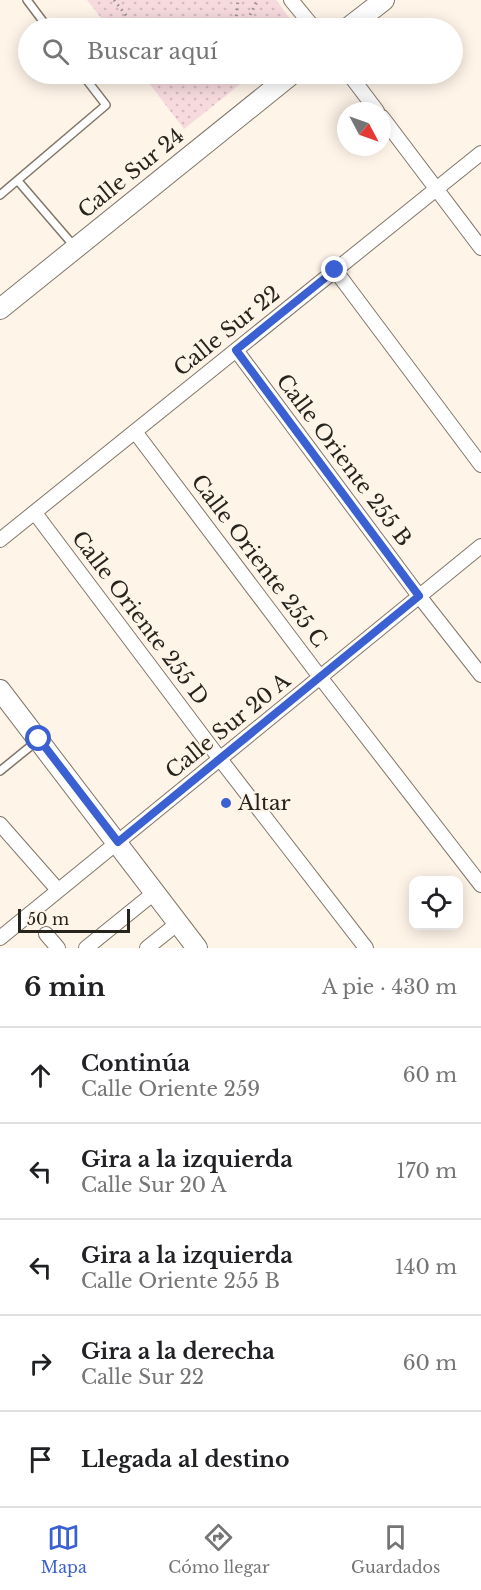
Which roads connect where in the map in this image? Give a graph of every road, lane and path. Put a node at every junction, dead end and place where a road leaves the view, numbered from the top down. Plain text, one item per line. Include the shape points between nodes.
1 (27, 0) edge
2 (114, 0) edge
3 (238, 0) edge
4 (258, 0) edge
5 (291, 0) edge
6 (384, 0) edge
7 (40, 18) edge
8 (128, 18) edge
9 (235, 18) edge
10 (248, 18) edge
11 (306, 18) edge
12 (361, 18) edge
13 (90, 84) edge
14 (254, 84) edge
15 (280, 84) edge
16 (357, 84) edge
17 (262, 98) junction
18 (370, 102) edge
19 (391, 129) edge
20 (481, 153) edge
21 (18, 181) junction
22 (436, 189) junction
23 (0, 195) edge
24 (76, 248) junction
25 (481, 248) edge
26 (335, 270) junction
27 (0, 309) edge
28 (236, 350) junction
29 (136, 433) junction
30 (481, 465) edge
31 (35, 513) junction
32 (0, 540) edge
33 (481, 546) edge
34 (419, 596) junction
35 (481, 675) edge
36 (320, 677) junction
37 (0, 690) edge
38 (39, 739) junction
39 (220, 759) junction
40 (0, 771) edge
41 (0, 824) edge
42 (118, 842) junction
43 (481, 885) edge
44 (58, 890) junction
45 (154, 893) junction
46 (177, 923) junction
47 (46, 934) dead end
48 (0, 938) edge
49 (58, 948) edge
50 (86, 948) edge
51 (147, 948) edge
52 (197, 948) edge
53 (366, 948) edge

1 - 7 lane
2 - 8 path
3 - 9 path
4 - 10 path
5 - 11 street
6 - 12 street
13 - 21 lane via 106,105
14 - 17 path
15 - 17 street, Calle Sur 24
16 - 18 street
17 - 24 street, Calle Sur 24
19 - 22 street
20 - 22 street, Calle Sur 22
21 - 23 lane
21 - 24 lane
22 - 25 street
22 - 26 street, Calle Sur 22
24 - 27 street, Calle Sur 24
26 - 28 street, Calle Sur 22
26 - 30 street
28 - 29 street, Calle Sur 22
28 - 34 street, Calle Oriente 255 B
29 - 31 street, Calle Sur 22
29 - 36 street, Calle Oriente 255 C
31 - 32 street, Calle Sur 22
31 - 39 street, Calle Oriente 255 D
33 - 34 street, Calle Sur 20 A
34 - 35 street, Calle Oriente 255 B
34 - 36 street, Calle Sur 20 A
36 - 39 street, Calle Sur 20 A
36 - 43 street, Calle Oriente 255 C
37 - 38 street
38 - 40 lane
38 - 42 street
39 - 42 street, Calle Sur 20 A
39 - 53 street, Calle Oriente 255 D
41 - 44 street
42 - 44 street, Calle Sur 20 A
42 - 45 street
44 - 48 street, Calle Sur 20 A
45 - 46 street
45 - 50 street
46 - 51 street
46 - 52 street
47 - 49 street

